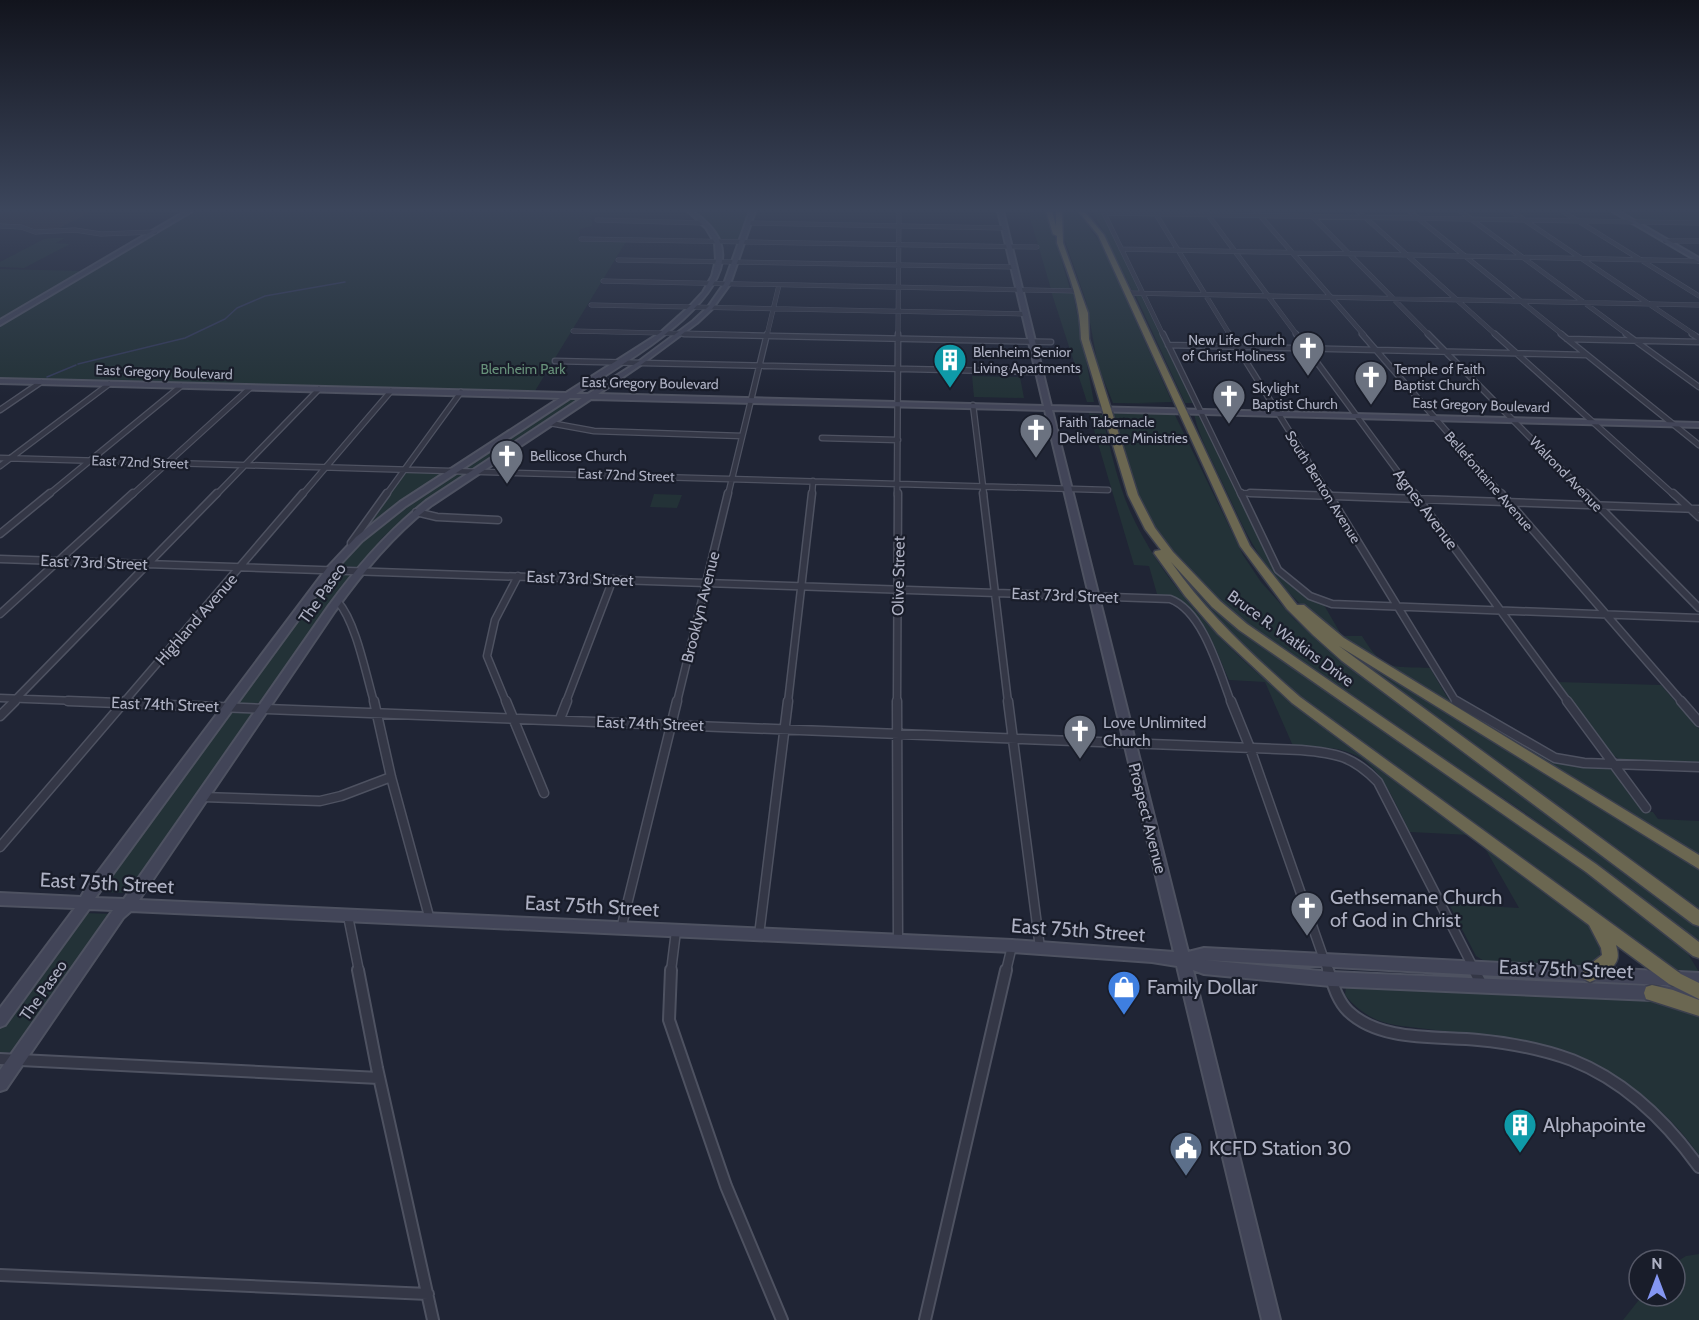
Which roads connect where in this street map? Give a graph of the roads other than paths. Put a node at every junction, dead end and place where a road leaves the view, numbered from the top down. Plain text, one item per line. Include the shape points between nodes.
1 (84, 273) edge
2 (716, 273) edge
3 (731, 273) edge
4 (899, 273) edge
5 (1015, 273) edge
6 (1071, 273) edge
7 (1119, 273) edge
8 (1133, 273) edge
9 (1191, 273) edge
10 (1250, 273) edge
11 (1309, 273) edge
12 (1368, 273) edge
13 (1427, 273) edge
14 (1485, 273) edge
15 (1544, 273) edge
16 (1603, 273) edge
17 (1661, 273) edge
18 (603, 281) dead end
19 (712, 284) junction
20 (727, 284) junction
21 (779, 285) junction
22 (898, 287) junction
23 (1019, 290) junction
24 (1078, 291) junction
25 (1142, 292) junction
26 (1129, 293) junction
27 (1204, 294) junction
28 (1267, 295) junction
29 (1699, 296) edge
30 (1330, 297) junction
31 (1393, 298) junction
32 (1456, 299) junction
33 (1520, 301) junction
34 (1585, 302) junction
35 (1649, 304) junction
36 (591, 305) dead end
37 (1699, 305) edge
38 (694, 307) junction
39 (710, 308) junction
40 (773, 309) junction
41 (898, 312) junction
42 (1025, 314) junction
43 (2, 320) edge
44 (573, 332) dead end
45 (662, 334) junction
46 (680, 334) junction
47 (767, 336) junction
48 (898, 339) junction
49 (1567, 339) junction
50 (1636, 340) junction
51 (1699, 340) edge
52 (1032, 342) junction
53 (1051, 342) dead end
54 (1168, 345) junction
55 (1236, 347) junction
56 (1306, 348) junction
57 (1376, 350) junction
58 (1447, 352) junction
59 (1517, 354) junction
60 (1587, 355) junction
61 (555, 361) dead end
62 (619, 362) junction
63 (640, 363) junction
64 (759, 366) junction
65 (898, 369) junction
66 (1039, 372) junction
67 (0, 381) edge
68 (41, 382) junction
69 (109, 384) junction
70 (181, 386) junction
71 (1699, 387) edge
72 (250, 388) junction
73 (319, 389) junction
74 (391, 391) junction
75 (461, 393) junction
76 (569, 395) junction
77 (592, 395) junction
78 (751, 399) junction
79 (898, 403) junction
80 (973, 405) junction
81 (1048, 407) junction
82 (1105, 408) junction
83 (1181, 409) junction
84 (0, 410) edge
85 (1199, 410) junction
86 (1277, 413) junction
87 (1355, 415) junction
88 (1434, 417) junction
89 (1513, 420) junction
90 (1593, 422) junction
91 (550, 423) junction
92 (1673, 424) junction
93 (1699, 425) edge
94 (742, 436) junction
95 (822, 438) dead end
96 (898, 440) junction
97 (1699, 445) edge
98 (0, 458) edge
99 (10, 458) junction
100 (90, 460) junction
101 (167, 462) junction
102 (247, 464) junction
103 (0, 465) edge
104 (326, 466) junction
105 (405, 469) junction
106 (454, 470) junction
107 (478, 471) junction
108 (732, 479) junction
109 (813, 481) junction
110 (899, 483) junction
111 (981, 486) junction
112 (1068, 488) junction
113 (1108, 490) dead end
114 (1241, 494) junction
115 (1329, 496) junction
116 (1418, 499) junction
117 (1507, 502) junction
118 (1597, 505) junction
119 (1690, 509) junction
120 (1699, 509) edge
121 (416, 513) junction
122 (1699, 517) edge
123 (498, 520) dead end
124 (1150, 529) junction
125 (0, 534) edge
126 (0, 559) edge
127 (339, 559) junction
128 (58, 561) junction
129 (150, 564) junction
130 (240, 567) junction
131 (330, 570) junction
132 (360, 571) junction
133 (518, 576) junction
134 (613, 579) junction
135 (1267, 579) junction
136 (705, 582) junction
137 (803, 585) junction
138 (897, 589) junction
139 (995, 593) junction
140 (1094, 597) junction
141 (338, 602) junction
142 (1397, 607) junction
143 (1699, 608) edge
144 (1501, 610) junction
145 (0, 614) edge
146 (1604, 614) junction
147 (1699, 618) edge
148 (0, 698) edge
149 (17, 699) junction
150 (123, 703) junction
151 (231, 707) junction
152 (264, 708) junction
153 (377, 712) junction
154 (0, 716) edge
155 (513, 717) junction
156 (560, 719) junction
157 (1699, 722) edge
158 (672, 724) junction
159 (784, 728) junction
160 (897, 732) junction
161 (1012, 738) junction
162 (1130, 743) junction
163 (1250, 748) junction
164 (1615, 763) junction
165 (1699, 767) edge
166 (391, 777) junction
167 (544, 793) dead end
168 (203, 797) junction
169 (1646, 808) dead end
170 (0, 847) edge
171 (1699, 863) edge
172 (0, 899) edge
173 (85, 903) junction
174 (128, 906) junction
175 (1591, 915) junction
176 (348, 916) junction
177 (1699, 919) edge
178 (430, 920) junction
179 (621, 928) junction
180 (676, 931) junction
181 (759, 935) junction
182 (898, 941) junction
183 (1012, 946) junction
184 (1040, 948) junction
185 (1699, 951) edge
186 (1182, 960) junction
187 (1325, 961) junction
188 (1473, 967) junction
189 (1590, 974) junction
190 (1331, 979) junction
191 (1675, 979) junction
192 (1699, 980) edge
193 (1483, 987) junction
194 (1652, 993) junction
195 (1699, 993) edge
196 (1699, 1008) edge
197 (0, 1020) edge
198 (0, 1059) edge
199 (16, 1060) junction
200 (380, 1078) junction
201 (0, 1083) edge
202 (1699, 1167) edge
203 (0, 1275) edge
204 (428, 1294) junction
205 (433, 1320) edge
206 (782, 1320) edge
207 (925, 1320) edge
208 (1271, 1320) edge

1 - 43 main road
2 - 19 main road, The Paseo
3 - 20 main road, The Paseo
4 - 22 street, Olive Street
5 - 23 main road, Prospect Avenue
6 - 24 highway, Bruce R. Watkins Drive
7 - 26 highway, Bruce R. Watkins Drive
8 - 25 street
9 - 27 street, South Benton Avenue
10 - 28 street, Agnes Avenue
11 - 30 street, Bellefontaine Avenue
12 - 31 street, Walrond Avenue
13 - 32 street
14 - 33 street
15 - 34 street
16 - 35 street
17 - 29 street
18 - 19 street
19 - 20 street
19 - 38 main road, The Paseo
20 - 21 street
20 - 39 main road, The Paseo
21 - 22 street
21 - 40 street, Brooklyn Avenue
22 - 23 street
22 - 41 street, Olive Street
23 - 24 street
23 - 42 main road, Prospect Avenue
24 - 82 highway, Bruce R. Watkins Drive via 1085,339
25 - 26 street
25 - 27 street
25 - 54 street
26 - 83 highway, Bruce R. Watkins Drive
27 - 28 street
27 - 55 street, South Benton Avenue
28 - 30 street
28 - 56 street, Agnes Avenue
30 - 31 street
30 - 57 street, Bellefontaine Avenue
31 - 32 street
31 - 58 street, Walrond Avenue
32 - 33 street
32 - 59 street
33 - 34 street
33 - 49 street
34 - 35 street
34 - 50 street
35 - 37 street
35 - 51 street
36 - 38 street
38 - 39 street
38 - 45 main road, The Paseo
39 - 40 street
39 - 46 main road, The Paseo
40 - 41 street
40 - 47 street, Brooklyn Avenue
41 - 42 street
41 - 48 street, Olive Street
42 - 52 main road, Prospect Avenue
44 - 45 street
45 - 46 street
45 - 62 main road, The Paseo
46 - 47 street
46 - 63 main road, The Paseo
47 - 48 street
47 - 64 street, Brooklyn Avenue
48 - 52 street
48 - 65 street, Olive Street
49 - 50 street
49 - 60 street
50 - 51 street
50 - 71 street
52 - 53 street
52 - 66 main road, Prospect Avenue
54 - 55 street
54 - 85 street
55 - 56 street
55 - 86 street, South Benton Avenue
56 - 57 street
56 - 87 street, Agnes Avenue
57 - 58 street
57 - 88 street, Bellefontaine Avenue
58 - 59 street
58 - 89 street, Walrond Avenue
59 - 60 street
59 - 90 street
60 - 92 street
61 - 62 street
62 - 63 street
62 - 76 main road, The Paseo
63 - 64 street
63 - 77 main road, The Paseo
64 - 65 street
64 - 78 street, Brooklyn Avenue
65 - 66 street
65 - 79 street, Olive Street
66 - 81 main road, Prospect Avenue
67 - 68 main road, East Gregory Boulevard
68 - 69 main road, East Gregory Boulevard
68 - 84 street
69 - 70 main road, East Gregory Boulevard
69 - 99 street
70 - 72 main road, East Gregory Boulevard
70 - 100 street
72 - 73 main road, East Gregory Boulevard
72 - 101 street
73 - 74 main road, East Gregory Boulevard
73 - 102 street
74 - 75 main road, East Gregory Boulevard
74 - 104 street, Highland Avenue
75 - 76 main road, East Gregory Boulevard
75 - 105 street
76 - 77 main road, East Gregory Boulevard
76 - 106 main road, The Paseo
77 - 78 main road, East Gregory Boulevard
77 - 91 main road, The Paseo
78 - 79 main road, East Gregory Boulevard
78 - 94 street, Brooklyn Avenue
79 - 80 main road, East Gregory Boulevard
79 - 96 street, Olive Street
80 - 81 main road, East Gregory Boulevard
80 - 111 street
81 - 82 main road, East Gregory Boulevard
81 - 112 main road, Prospect Avenue
82 - 83 main road, East Gregory Boulevard
82 - 124 highway, Bruce R. Watkins Drive via 1133,495
83 - 85 main road, East Gregory Boulevard
83 - 135 highway, Bruce R. Watkins Drive via 1245,546
85 - 86 main road, East Gregory Boulevard
85 - 114 street
86 - 87 main road, East Gregory Boulevard
86 - 115 street, South Benton Avenue
87 - 88 main road, East Gregory Boulevard
87 - 116 street, Agnes Avenue
88 - 89 main road, East Gregory Boulevard
88 - 117 street, Bellefontaine Avenue
89 - 90 main road, East Gregory Boulevard
89 - 118 street, Walrond Avenue
90 - 92 main road, East Gregory Boulevard
90 - 119 street
91 - 94 street via 609,432
91 - 107 main road, The Paseo
92 - 93 main road, East Gregory Boulevard
92 - 97 street
94 - 108 street, Brooklyn Avenue
95 - 96 street
96 - 110 street, Olive Street
98 - 99 street, East 72nd Street
99 - 100 street, East 72nd Street
99 - 103 street
100 - 101 street, East 72nd Street
100 - 125 street
101 - 102 street, East 72nd Street
101 - 128 street
102 - 104 street, East 72nd Street
102 - 129 street
104 - 105 street, East 72nd Street
104 - 130 street, Highland Avenue
105 - 106 street, East 72nd Street
105 - 127 street
106 - 107 street, East 72nd Street
106 - 127 main road, The Paseo via 380,521
107 - 108 street, East 72nd Street
107 - 121 main road, The Paseo
108 - 109 street, East 72nd Street
108 - 136 street, Brooklyn Avenue
109 - 110 street, East 72nd Street
109 - 137 street
110 - 111 street, East 72nd Street
110 - 138 street, Olive Street
111 - 112 street, East 72nd Street
111 - 139 street
112 - 113 street, East 72nd Street
112 - 140 main road, Prospect Avenue
114 - 115 street
114 - 142 street via 1278,570 1310,596 1332,604
115 - 116 street
115 - 142 street, South Benton Avenue
116 - 117 street
116 - 144 street, Agnes Avenue
117 - 118 street
117 - 146 street, Bellefontaine Avenue
118 - 119 street
118 - 143 street, Walrond Avenue
119 - 120 street
119 - 122 street
121 - 123 street
121 - 132 main road, The Paseo via 389,536
124 - 175 highway via 1157,549 1191,598 1259,668 1324,722
124 - 185 highway, Bruce R. Watkins Drive via 1194,582 1244,627 1591,868
126 - 128 street, East 73rd Street
127 - 131 main road, The Paseo
128 - 129 street, East 73rd Street
128 - 145 street
129 - 130 street, East 73rd Street
129 - 149 street
130 - 131 street, East 73rd Street
130 - 150 street, Highland Avenue
131 - 132 street, East 73rd Street
131 - 151 main road, The Paseo
132 - 133 street, East 73rd Street
132 - 141 main road, The Paseo
133 - 134 street, East 73rd Street
133 - 155 street via 495,620 487,656
134 - 136 street, East 73rd Street
134 - 156 street
135 - 171 highway via 1340,641
135 - 177 highway, Bruce R. Watkins Drive via 1296,615 1346,658
136 - 137 street, East 73rd Street
136 - 158 street, Brooklyn Avenue
137 - 138 street, East 73rd Street
137 - 159 street
138 - 139 street, East 73rd Street
138 - 160 street, Olive Street
139 - 140 street, East 73rd Street
139 - 161 street
140 - 162 main road, Prospect Avenue
140 - 163 street, East 73rd Street via 1178,602 1200,626
141 - 152 main road, The Paseo
141 - 153 street via 351,626
142 - 144 street
142 - 164 street, South Benton Avenue via 1455,700 1555,758
144 - 146 street
144 - 164 street, Agnes Avenue
146 - 147 street
146 - 157 street, Bellefontaine Avenue
148 - 149 street, East 74th Street
149 - 150 street, East 74th Street
149 - 154 street
150 - 151 street, East 74th Street
150 - 170 street, Highland Avenue
151 - 152 street, East 74th Street
151 - 173 main road, The Paseo
152 - 153 street, East 74th Street
152 - 168 main road, The Paseo
153 - 155 street, East 74th Street
153 - 166 street
155 - 156 street, East 74th Street
155 - 167 street
156 - 158 street, East 74th Street
158 - 159 street, East 74th Street
158 - 179 street, Brooklyn Avenue
159 - 160 street, East 74th Street
159 - 181 street
160 - 161 street, East 74th Street
160 - 182 street, Olive Street
161 - 162 street, East 74th Street
161 - 184 street
162 - 163 street, East 74th Street
162 - 186 main road, Prospect Avenue
163 - 187 street
163 - 188 street, East 74th Street via 1340,754 1355,760 1378,782
164 - 165 street
164 - 169 street, Agnes Avenue
166 - 168 street via 320,801
166 - 178 street
168 - 174 main road, The Paseo
172 - 173 main road, East 75th Street
173 - 174 main road, East 75th Street
173 - 197 main road, The Paseo
174 - 176 main road, East 75th Street
174 - 199 main road, The Paseo via 118,914
175 - 189 highway via 1604,935 1610,958
175 - 191 highway
176 - 178 main road, East 75th Street
176 - 200 street
178 - 179 main road, East 75th Street
179 - 180 main road, East 75th Street
180 - 181 main road, East 75th Street
180 - 206 street via 669,1020 726,1186
181 - 182 main road, East 75th Street
182 - 183 main road, East 75th Street
183 - 184 main road, East 75th Street
183 - 207 street
184 - 186 main road, East 75th Street
186 - 187 main road, East 75th Street via 1204,954
186 - 190 main road, East 75th Street via 1204,967
186 - 208 main road, Prospect Avenue
187 - 188 main road, East 75th Street
187 - 190 street
188 - 189 main road, East 75th Street
188 - 193 street, East 74th Street
189 - 191 main road, East 75th Street
190 - 193 main road, East 75th Street
190 - 202 street via 1348,1012 1362,1022 1550,1053 1583,1065 1631,1094 1664,1123
191 - 192 main road, East 75th Street
191 - 195 highway
193 - 194 main road, East 75th Street
194 - 195 main road, East 75th Street
194 - 196 highway
198 - 199 street
199 - 200 street
199 - 201 main road, The Paseo
200 - 204 street
203 - 204 street
204 - 205 street

